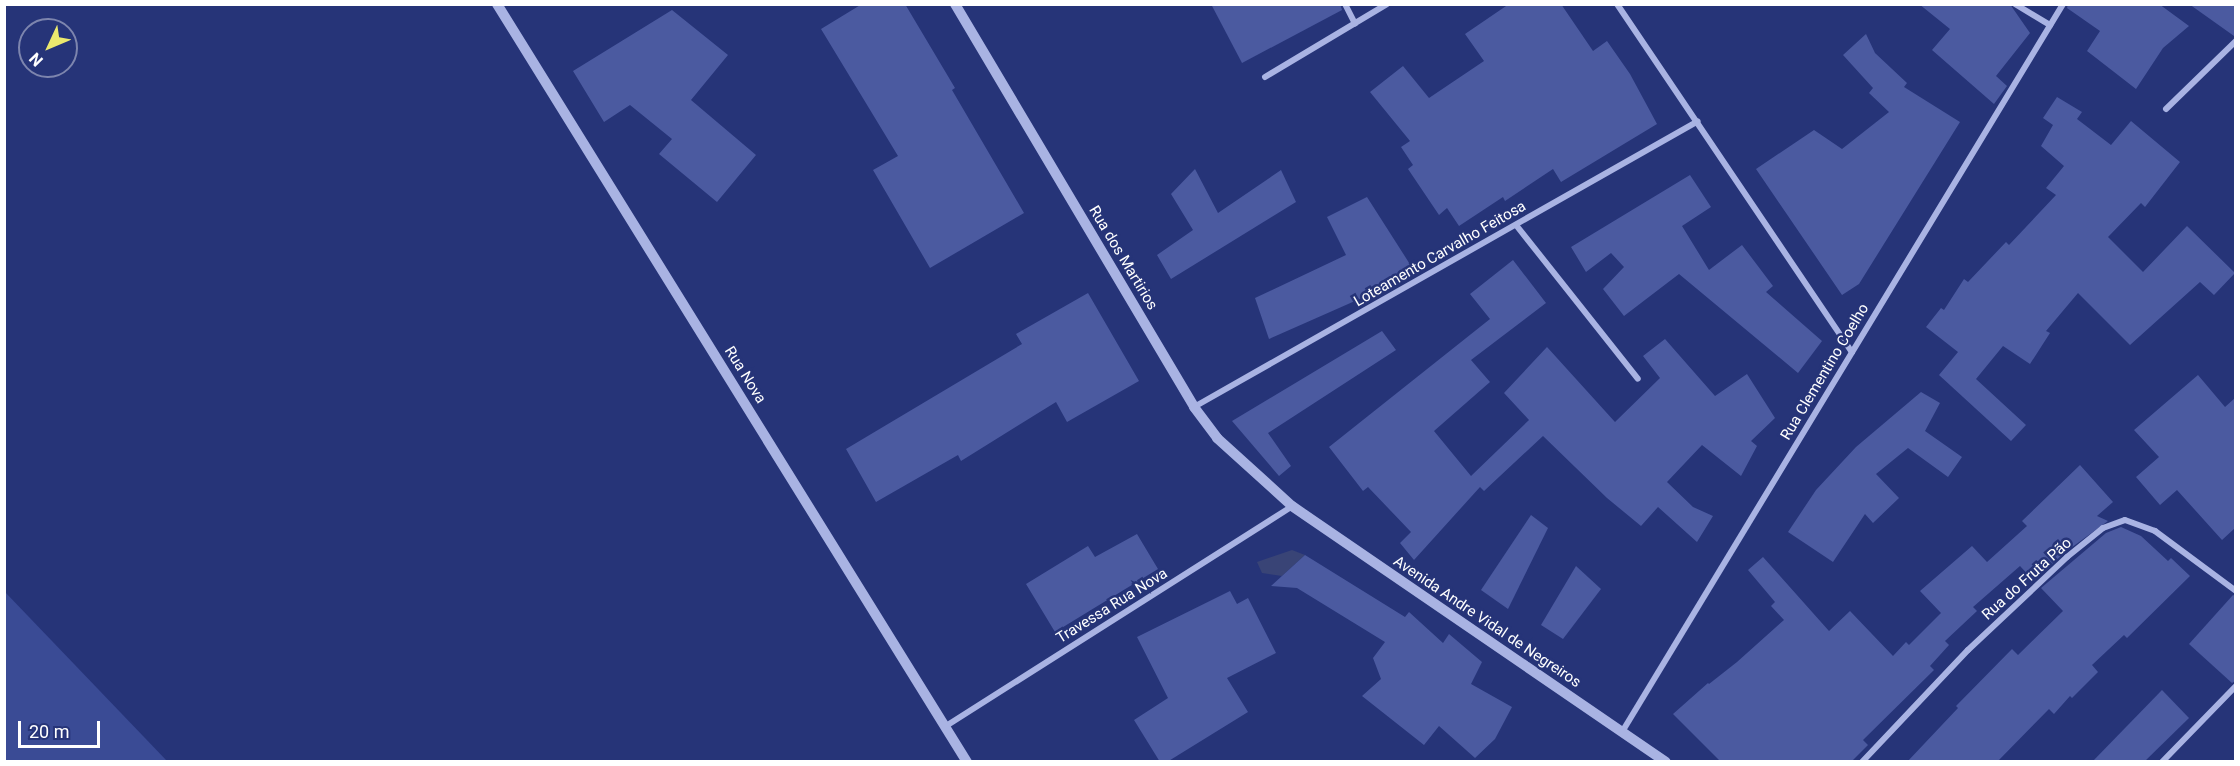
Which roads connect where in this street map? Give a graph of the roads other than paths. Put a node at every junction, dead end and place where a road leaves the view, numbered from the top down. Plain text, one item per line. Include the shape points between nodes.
1 (497, 4) edge
2 (955, 4) edge
3 (1345, 4) edge
4 (1388, 4) edge
5 (1617, 4) edge
6 (2015, 4) edge
7 (2063, 4) edge
8 (1355, 24) junction
9 (2050, 25) junction
10 (2235, 40) edge
11 (1265, 77) dead end
12 (2166, 109) dead end
13 (1698, 121) junction
14 (1516, 225) junction
15 (1852, 351) junction
16 (1638, 379) dead end
17 (1194, 407) junction
18 (1292, 506) junction
19 (2235, 591) edge
20 (2235, 686) edge
21 (946, 726) junction
22 (1622, 732) junction
23 (967, 762) edge
24 (1666, 762) edge
25 (1862, 762) edge
26 (2162, 762) edge

1 - 21 street, Rua Nova
2 - 17 street, Rua dos Martirios
3 - 8 street
4 - 8 street
5 - 13 street
6 - 9 street
7 - 9 street, Rua Clementino Coelho
8 - 11 street
9 - 15 street, Rua Clementino Coelho
10 - 12 street
13 - 14 street, Loteamento Carvalho Feitosa
13 - 15 street
14 - 16 street
14 - 17 street, Loteamento Carvalho Feitosa
15 - 22 street, Rua Clementino Coelho
17 - 18 street, Rua dos Martirios via 1217,438
18 - 21 street, Travessa Rua Nova
18 - 22 street, Avenida Andre Vidal de Negreiros
19 - 25 street, Rua do Fruta Pão via 2156,531 2125,520 2103,528 1968,650
20 - 26 street
21 - 23 street, Rua Nova
22 - 24 street, Avenida Andre Vidal de Negreiros

